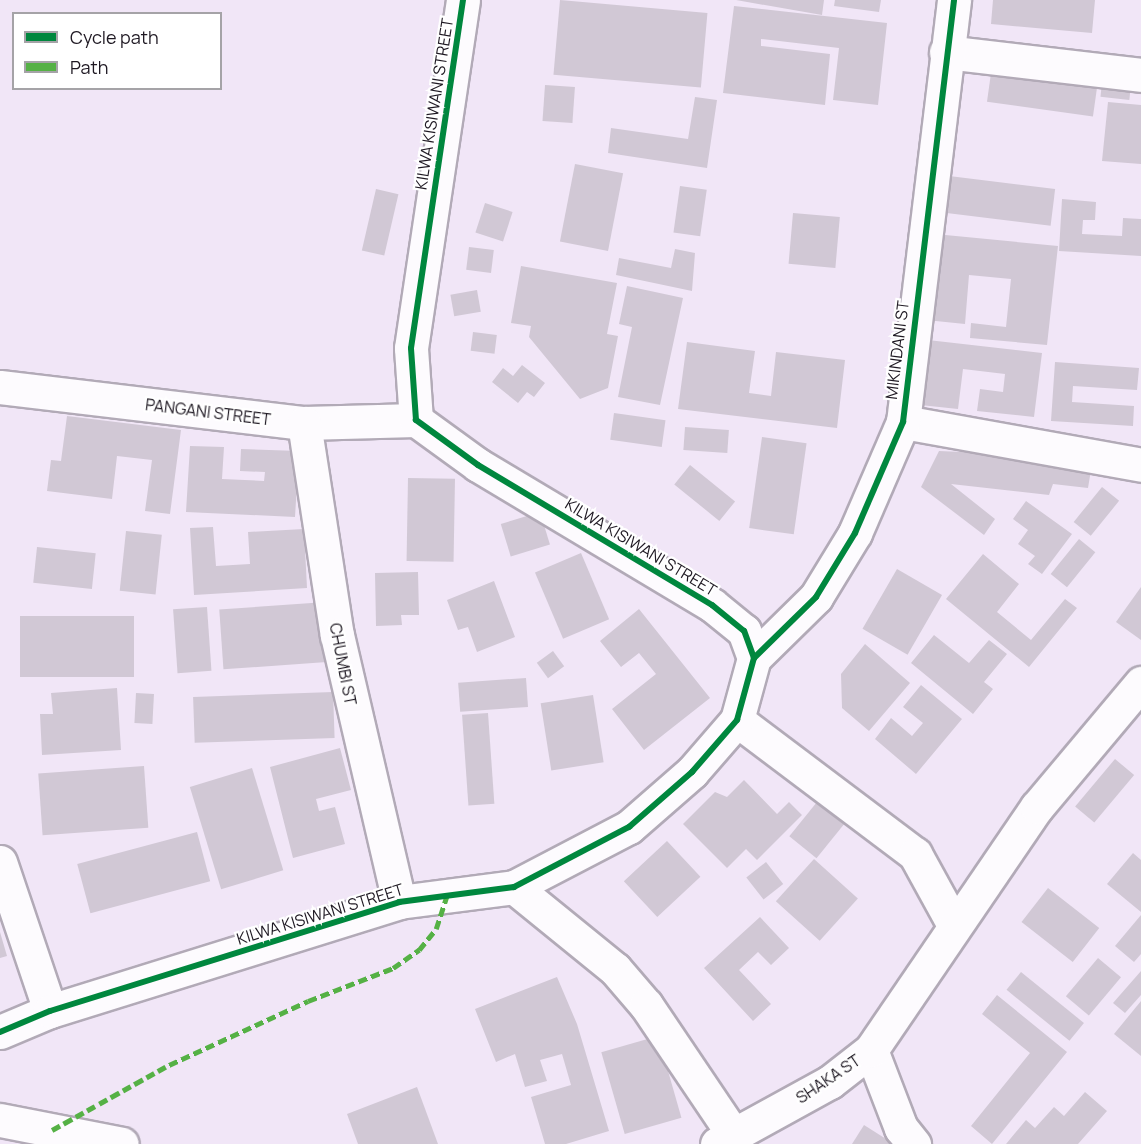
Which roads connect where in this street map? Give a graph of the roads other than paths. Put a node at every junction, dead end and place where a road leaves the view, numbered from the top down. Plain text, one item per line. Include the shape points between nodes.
1 (463, 0) edge
2 (954, 0) edge
3 (946, 52) junction
4 (1141, 75) edge
5 (0, 387) edge
6 (416, 420) junction
7 (903, 422) junction
8 (304, 423) junction
9 (1141, 465) edge
10 (754, 658) junction
11 (1141, 683) edge
12 (737, 720) junction
13 (0, 862) edge
14 (514, 887) junction
15 (399, 902) junction
16 (954, 926) junction
17 (50, 1011) junction
18 (0, 1032) edge
19 (871, 1050) junction
20 (0, 1120) edge
21 (726, 1140) edge
22 (122, 1144) edge
23 (914, 1144) edge

1 - 6 street, KILWA KISIWANI STREET via 411,348
2 - 3 street, MIKINDANI ST
3 - 4 street
3 - 7 street, MIKINDANI ST
5 - 8 street, PANGANI STREET
6 - 8 street, PANGANI STREET
6 - 10 street, KILWA KISIWANI STREET via 478,465 712,605 744,631
7 - 9 street, MIKINDANI ST
7 - 10 street, MIKINDANI ST via 855,533 821,588
8 - 15 street, CHUMBI ST via 337,635
10 - 12 street, KILWA KISIWANI STREET
11 - 16 street, SHAKA ST via 1037,807
12 - 14 street, KILWA KISIWANI STREET via 692,772 629,827
12 - 16 street via 915,854
13 - 17 street
14 - 15 street, KILWA KISIWANI STREET
14 - 21 street via 615,969 646,1005
15 - 17 street, KILWA KISIWANI STREET
16 - 19 street, SHAKA ST
17 - 18 street, KILWA KISIWANI STREET
19 - 21 street, SHAKA ST via 831,1082
19 - 23 street via 901,1128
20 - 22 street

